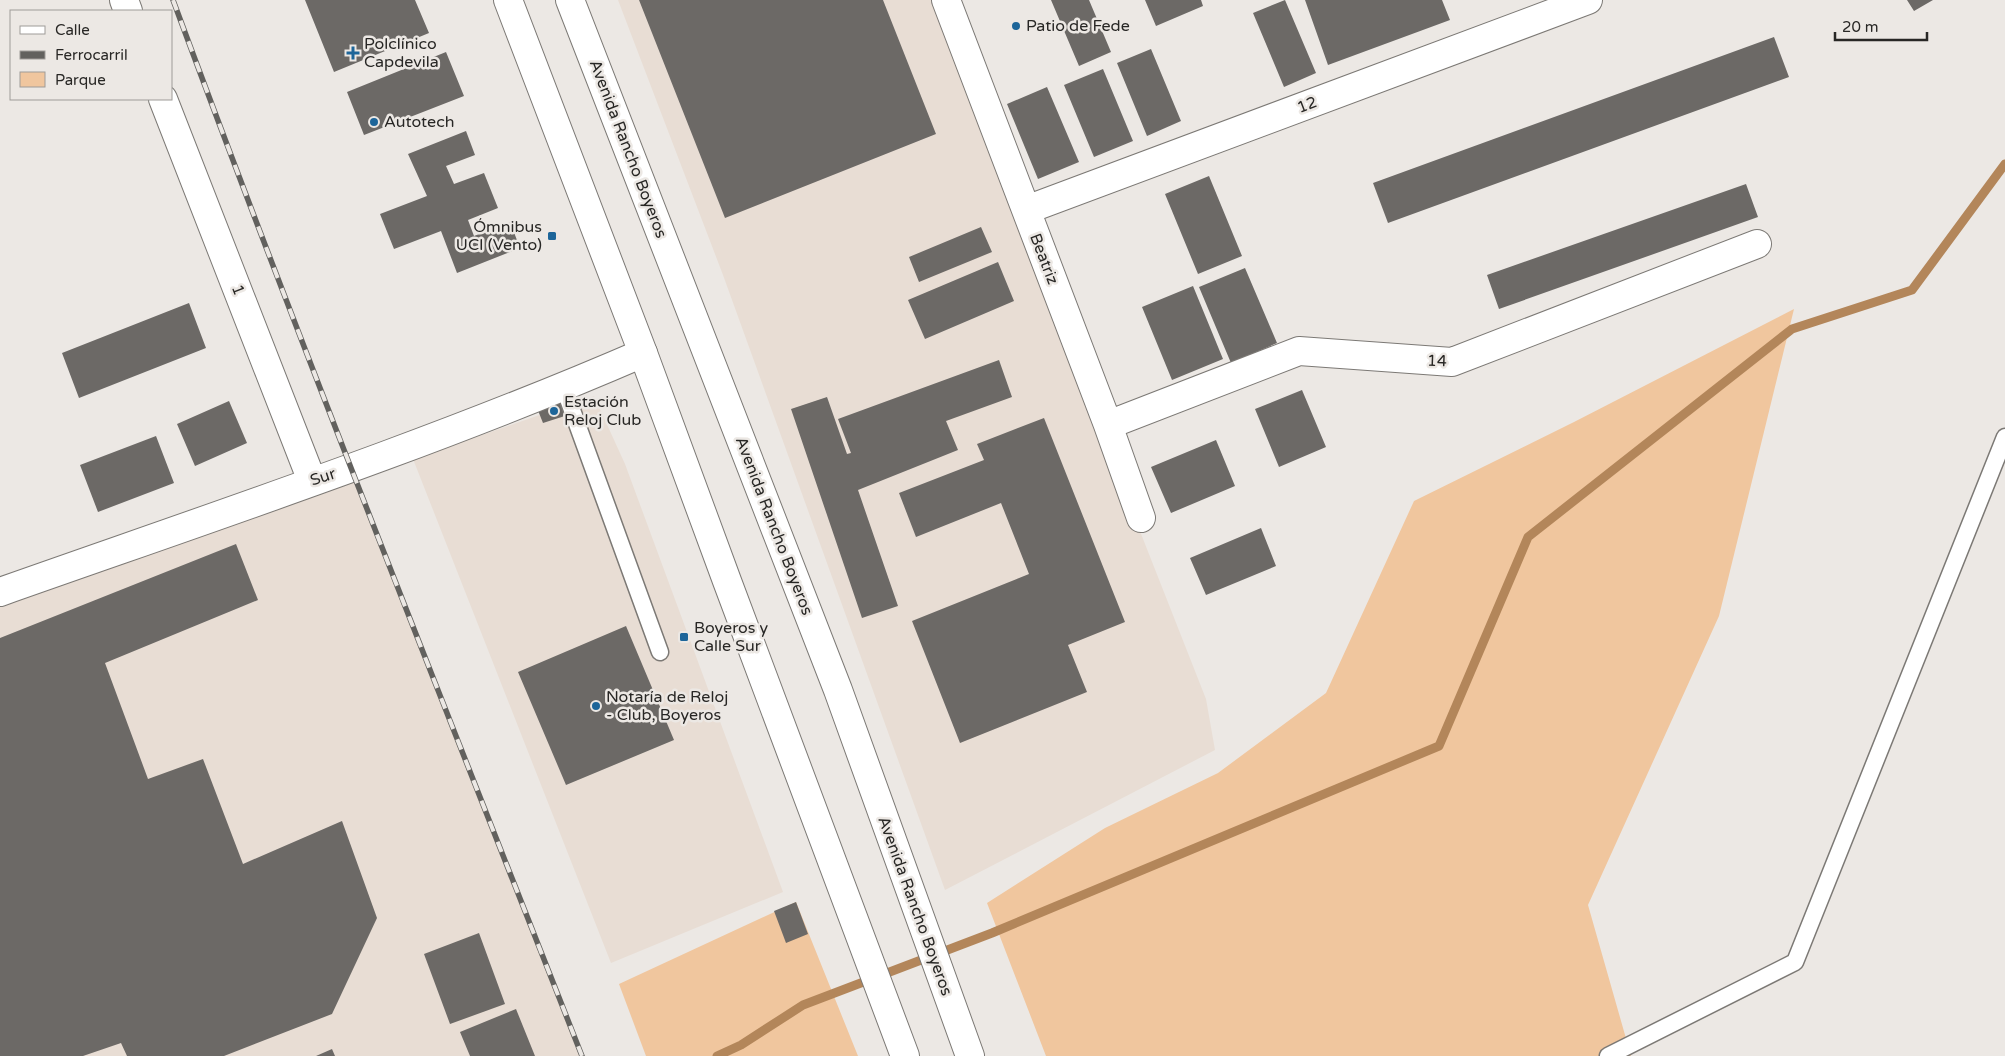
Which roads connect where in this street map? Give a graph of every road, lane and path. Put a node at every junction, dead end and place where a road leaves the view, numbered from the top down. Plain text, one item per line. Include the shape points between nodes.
1 (508, 0) edge
2 (570, 0) edge
3 (946, 0) edge
4 (1588, 0) edge
5 (163, 100) edge
6 (1026, 210) junction
7 (1757, 244) dead end
8 (643, 353) junction
9 (564, 388) junction
10 (1108, 425) junction
11 (2005, 437) edge
12 (312, 481) junction
13 (1141, 518) dead end
14 (0, 592) edge
15 (660, 652) dead end
16 (905, 1056) edge
17 (970, 1056) edge
18 (1608, 1056) edge

1 - 8 main road
2 - 17 main road, Avenida Rancho Boyeros via 834,681
3 - 6 main road, Beatriz
4 - 6 main road, 12
5 - 12 main road, 1
6 - 10 main road, Beatriz
7 - 10 main road, 14 via 1452,362 1299,351
8 - 9 main road, Sur
8 - 16 main road
9 - 12 main road, Sur
9 - 15 lane
10 - 13 main road, Beatriz
11 - 18 lane via 1795,962
12 - 14 main road, Sur

